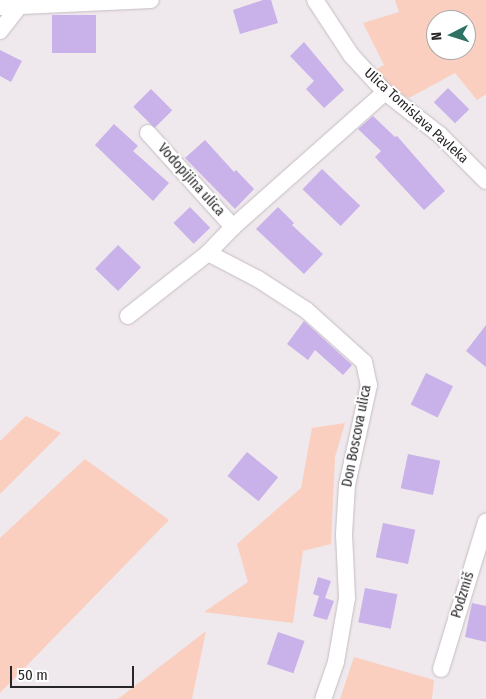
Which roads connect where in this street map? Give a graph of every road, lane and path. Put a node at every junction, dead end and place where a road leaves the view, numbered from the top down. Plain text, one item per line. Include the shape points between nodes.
1 (151, 0) edge
2 (315, 0) edge
3 (0, 7) edge
4 (19, 7) junction
5 (0, 31) edge
6 (385, 92) junction
7 (148, 133) dead end
8 (486, 181) edge
9 (233, 227) junction
10 (208, 253) junction
11 (128, 316) dead end
12 (486, 522) edge
13 (441, 669) dead end
14 (323, 699) edge

1 - 4 street
2 - 6 street, Ulica Tomislava Pavleka via 351,55
3 - 4 street
4 - 5 street
6 - 8 street, Ulica Tomislava Pavleka via 440,135
6 - 9 street
7 - 9 street, Vodopijina ulica
9 - 10 street
10 - 11 street
10 - 14 street, Don Boscova ulica via 306,310 364,362 370,385 347,485 344,534 347,598 336,662
12 - 13 street, Podzmiš

